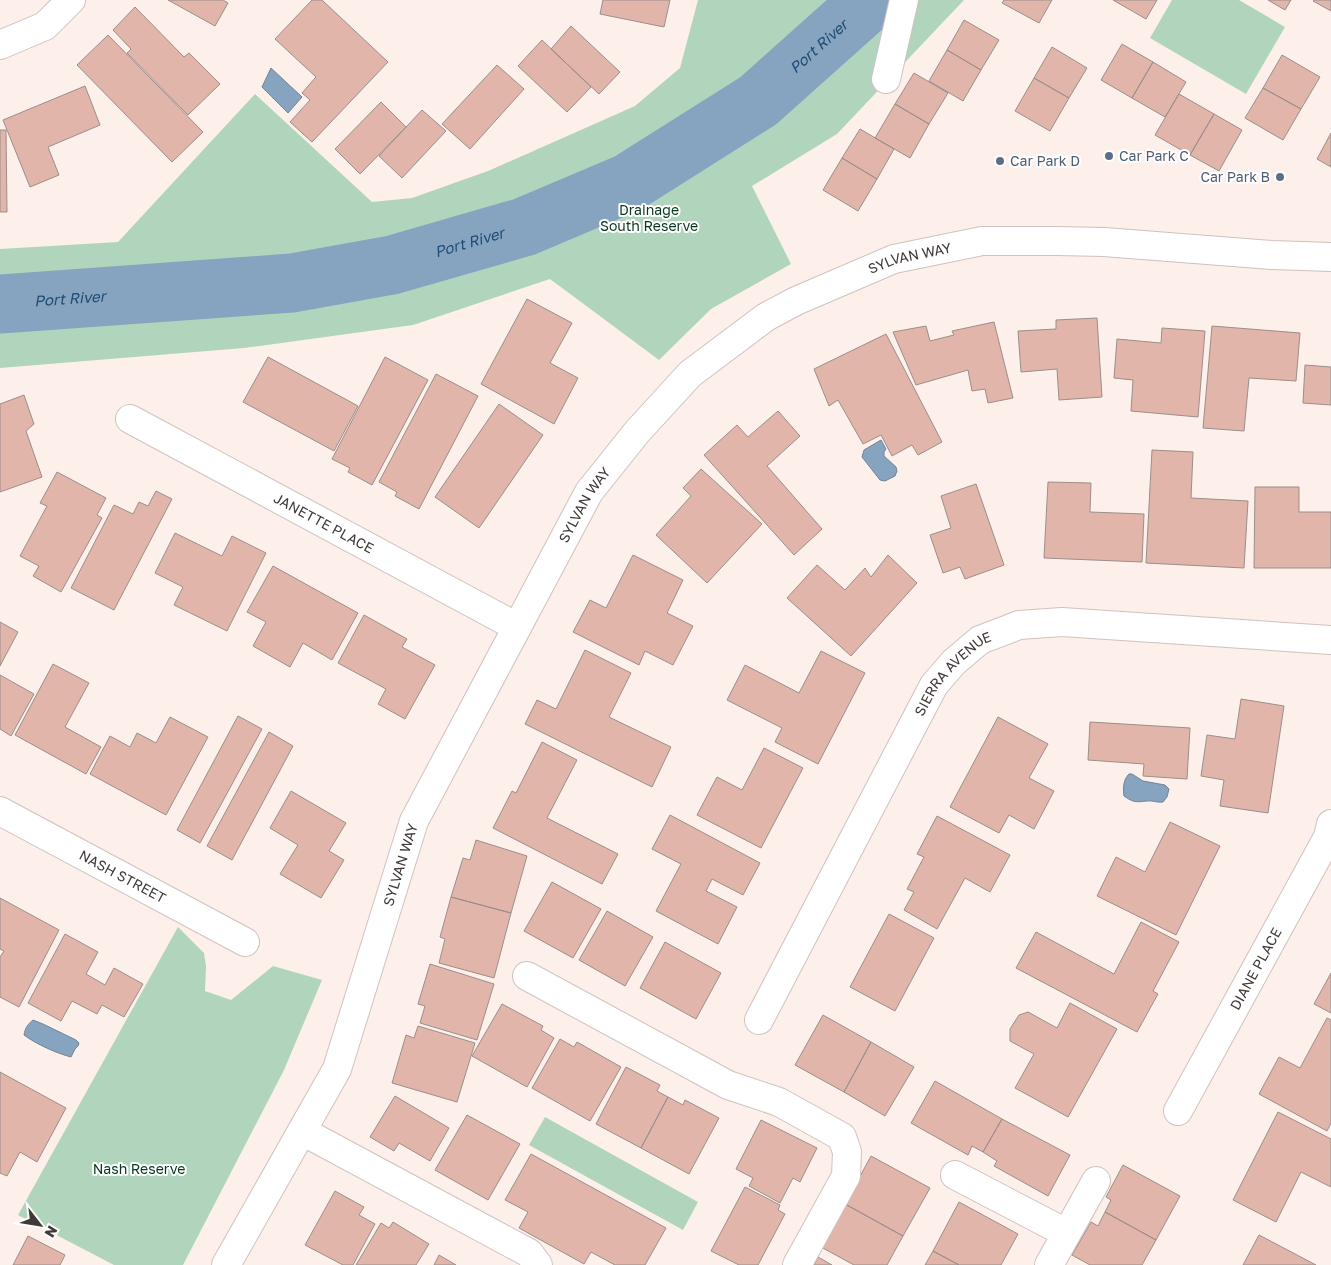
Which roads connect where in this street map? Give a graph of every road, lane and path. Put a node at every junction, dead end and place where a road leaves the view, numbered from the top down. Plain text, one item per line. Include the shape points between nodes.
1 (71, 0) edge
2 (904, 0) edge
3 (0, 45) edge
4 (886, 80) dead end
5 (1331, 258) edge
6 (130, 419) dead end
7 (517, 627) junction
8 (1331, 640) edge
9 (0, 811) edge
10 (1331, 824) edge
11 (245, 942) dead end
12 (527, 976) dead end
13 (759, 1020) dead end
14 (1178, 1111) dead end
15 (302, 1132) junction
16 (955, 1175) dead end
17 (1096, 1181) dead end
18 (1066, 1233) junction
19 (226, 1265) edge
20 (538, 1265) edge
21 (797, 1265) edge
22 (1049, 1265) edge

1 - 3 street via 45,26
2 - 4 street
5 - 7 street, SYLVAN WAY via 1104,242 982,241 894,259 796,301 766,316 690,374 637,432 589,492
6 - 7 street, JANETTE PLACE
7 - 15 street, SYLVAN WAY via 414,821 337,1070
8 - 13 street, SIERRA AVENUE via 1062,622 1019,625 980,640 934,685
9 - 11 street, NASH STREET
10 - 14 street, DIANE PLACE via 1328,837
12 - 21 street via 728,1085 780,1102 842,1137 847,1152 846,1176
15 - 19 street, SYLVAN WAY
15 - 20 street via 529,1253
16 - 18 street
17 - 18 street
18 - 22 street

